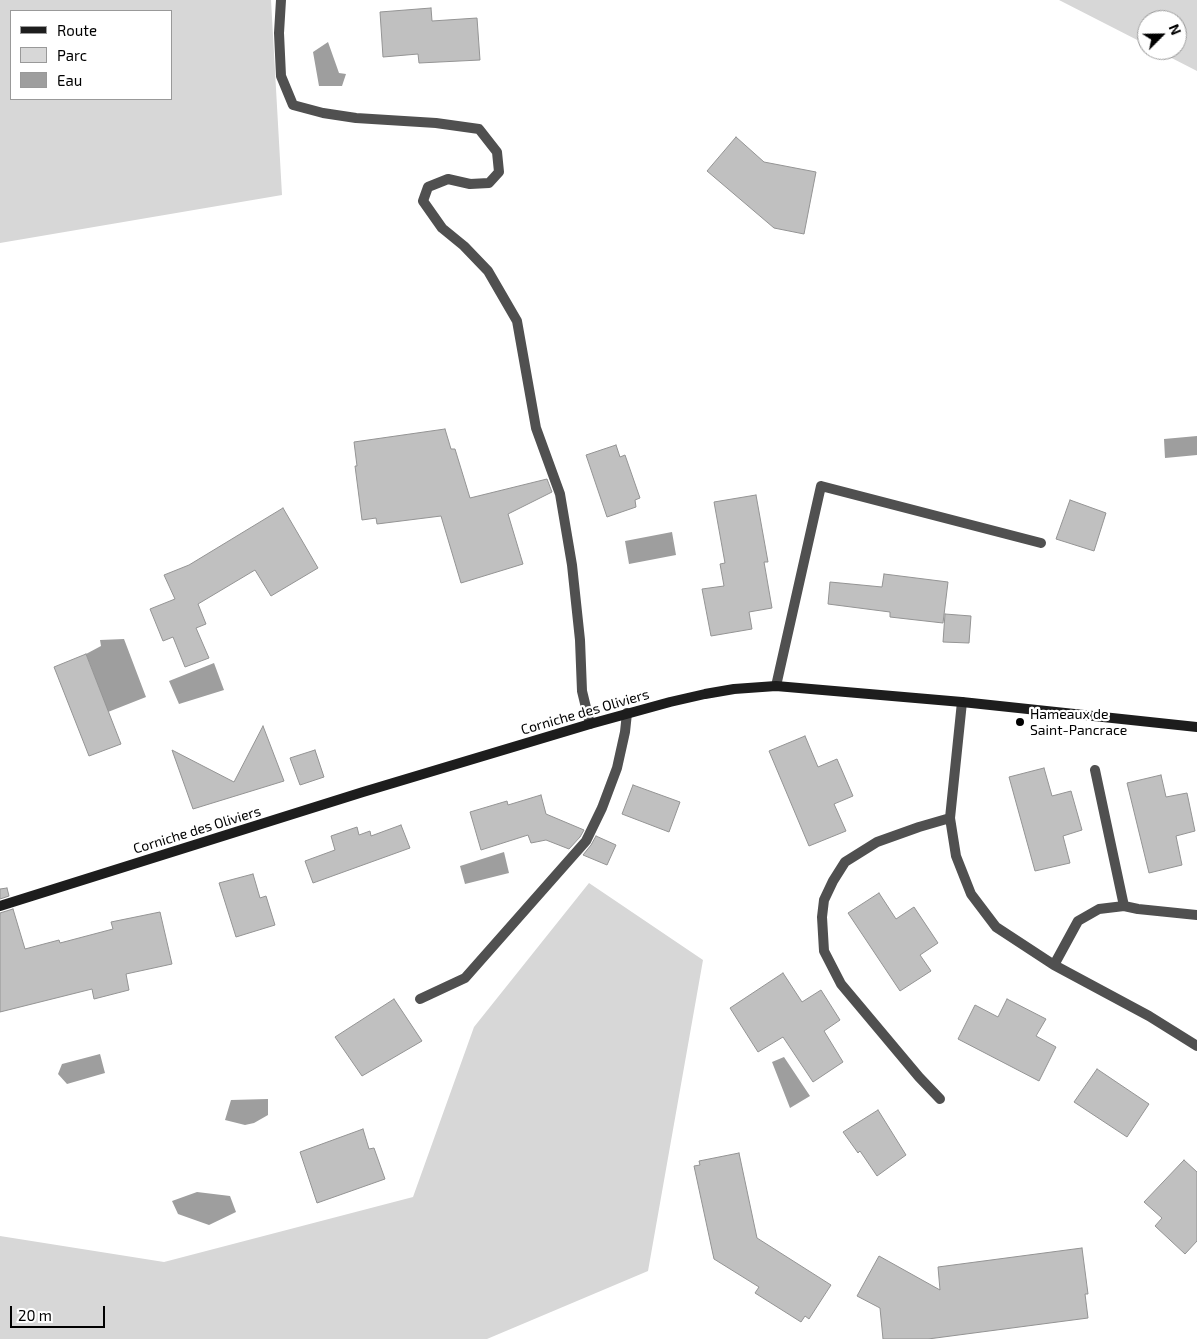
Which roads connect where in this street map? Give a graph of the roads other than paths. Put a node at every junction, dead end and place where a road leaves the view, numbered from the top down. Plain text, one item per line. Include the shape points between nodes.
1 (282, 0) edge
2 (1042, 543) dead end
3 (776, 686) junction
4 (962, 702) junction
5 (627, 713) junction
6 (590, 724) junction
7 (1197, 727) edge
8 (1095, 770) dead end
9 (950, 818) junction
10 (0, 906) edge
11 (1124, 906) junction
12 (1197, 915) edge
13 (1054, 964) junction
14 (420, 1000) dead end
15 (1197, 1046) edge
16 (940, 1099) dead end

1 - 6 street via 279,33 281,76 293,105 348,117 480,129 497,152 499,172 489,183 470,184 448,178 428,187 423,201 442,228 488,270 517,322 536,428 560,494 572,566 582,691
2 - 3 street via 821,486
3 - 4 street, Corniche des Oliviers
3 - 5 street, Corniche des Oliviers via 705,694
4 - 7 street, Corniche des Oliviers
4 - 9 street
5 - 6 street, Corniche des Oliviers
5 - 14 street via 617,768 586,841 466,978
6 - 10 street, Corniche des Oliviers
8 - 11 street
9 - 13 street via 956,856 971,894 996,927
9 - 16 street via 878,842 845,862 824,900 822,918 824,951 841,984
11 - 12 street
11 - 13 street via 1098,909 1078,921
13 - 15 street

